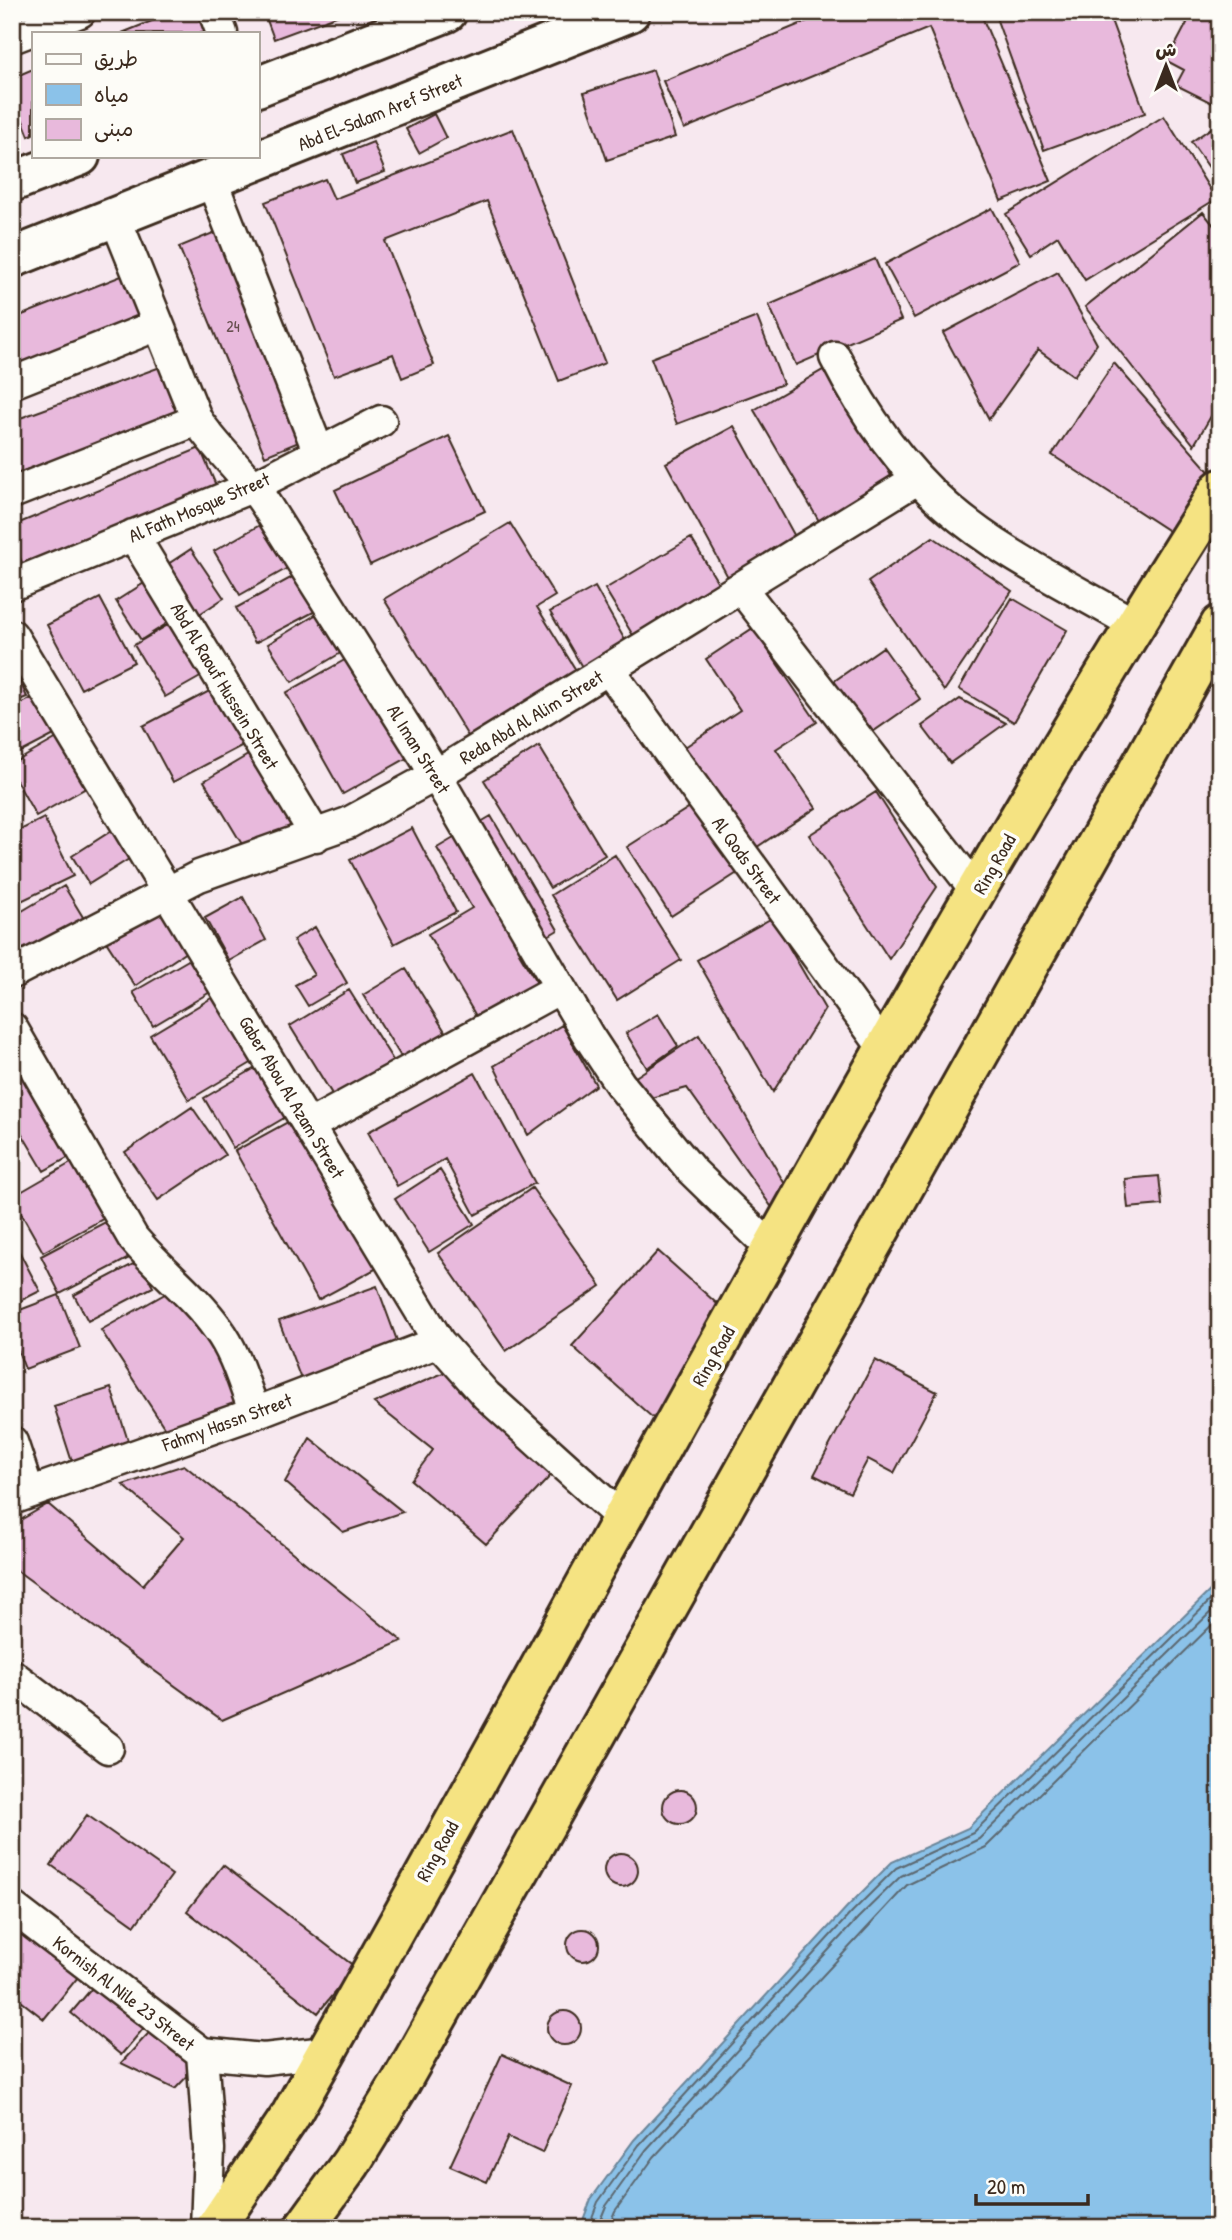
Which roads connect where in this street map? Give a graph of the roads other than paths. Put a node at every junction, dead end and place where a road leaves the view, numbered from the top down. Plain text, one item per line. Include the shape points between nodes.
1 (80, 12) edge
2 (214, 12) edge
3 (447, 12) edge
4 (630, 12) edge
5 (222, 32) edge
6 (12, 38) edge
7 (259, 86) edge
8 (75, 158) edge
9 (211, 179) junction
10 (12, 182) edge
11 (115, 217) junction
12 (12, 258) edge
13 (158, 325) junction
14 (835, 357) dead end
15 (12, 383) edge
16 (197, 420) junction
17 (381, 421) dead end
18 (319, 453) junction
19 (917, 479) junction
20 (254, 486) junction
21 (1220, 489) edge
22 (12, 493) edge
23 (133, 535) junction
24 (12, 585) edge
25 (741, 588) junction
26 (1134, 624) junction
27 (1220, 625) edge
28 (12, 635) edge
29 (609, 670) junction
30 (436, 775) junction
31 (316, 836) junction
32 (169, 890) junction
33 (978, 892) junction
34 (12, 973) edge
35 (560, 988) junction
36 (12, 1028) edge
37 (886, 1050) junction
38 (310, 1125) junction
39 (773, 1250) junction
40 (439, 1342) junction
41 (255, 1413) junction
42 (12, 1442) edge
43 (21, 1496) edge
44 (622, 1518) junction
45 (12, 1675) edge
46 (108, 1748) dead end
47 (12, 1907) edge
48 (326, 2052) junction
49 (202, 2053) junction
50 (206, 2228) edge
51 (215, 2228) edge
52 (304, 2228) edge

1 - 6 street
2 - 5 street
3 - 7 main road
4 - 9 main road, Abd El-Salam Aref Street
8 - 10 main road
9 - 11 main road, Abd El-Salam Aref Street
9 - 18 street
11 - 12 main road, Abd El-Salam Aref Street
11 - 13 street, Al Iman Street
13 - 15 street
13 - 16 street, Al Iman Street
14 - 19 street via 871,421
16 - 20 street, Al Iman Street
16 - 22 street
17 - 18 street, Al Fath Mosque Street
18 - 20 street, Al Fath Mosque Street
19 - 25 street, Reda Abd Al Alim Street
19 - 26 street via 981,534
20 - 23 street, Al Fath Mosque Street
20 - 30 street, Al Iman Street
21 - 26 highway, Ring Road
23 - 24 street, Al Fath Mosque Street
23 - 31 street, Abd Al Raouf Hussein Street
25 - 29 street, Reda Abd Al Alim Street
25 - 33 street
26 - 33 highway, Ring Road
27 - 52 highway via 401,2082
28 - 32 street, Gaber Abou Al Azam Street
29 - 30 street, Reda Abd Al Alim Street
29 - 37 street, Al Qods Street
30 - 31 street, Reda Abd Al Alim Street
30 - 35 street, Al Iman Street
31 - 32 street, Reda Abd Al Alim Street
32 - 34 street, Reda Abd Al Alim Street
32 - 38 street, Gaber Abou Al Azam Street
33 - 37 highway, Ring Road
35 - 38 street
35 - 39 street, Al Iman Street via 654,1129
36 - 41 street via 133,1238 219,1330
37 - 39 highway, Ring Road
38 - 40 street, Gaber Abou Al Azam Street
39 - 44 highway, Ring Road
40 - 41 street, Fahmy Hassn Street
40 - 44 street, Gaber Abou Al Azam Street via 486,1395
41 - 43 street, Fahmy Hassn Street
42 - 43 street
44 - 48 highway, Ring Road
45 - 46 street
47 - 49 street, Kornish Al Nile 23 Street
48 - 49 street, Kornish Al Nile 23 Street via 264,2059
48 - 51 highway, Ring Road via 289,2118
49 - 50 street, Kornish Al Nile 23 Street via 209,2148

